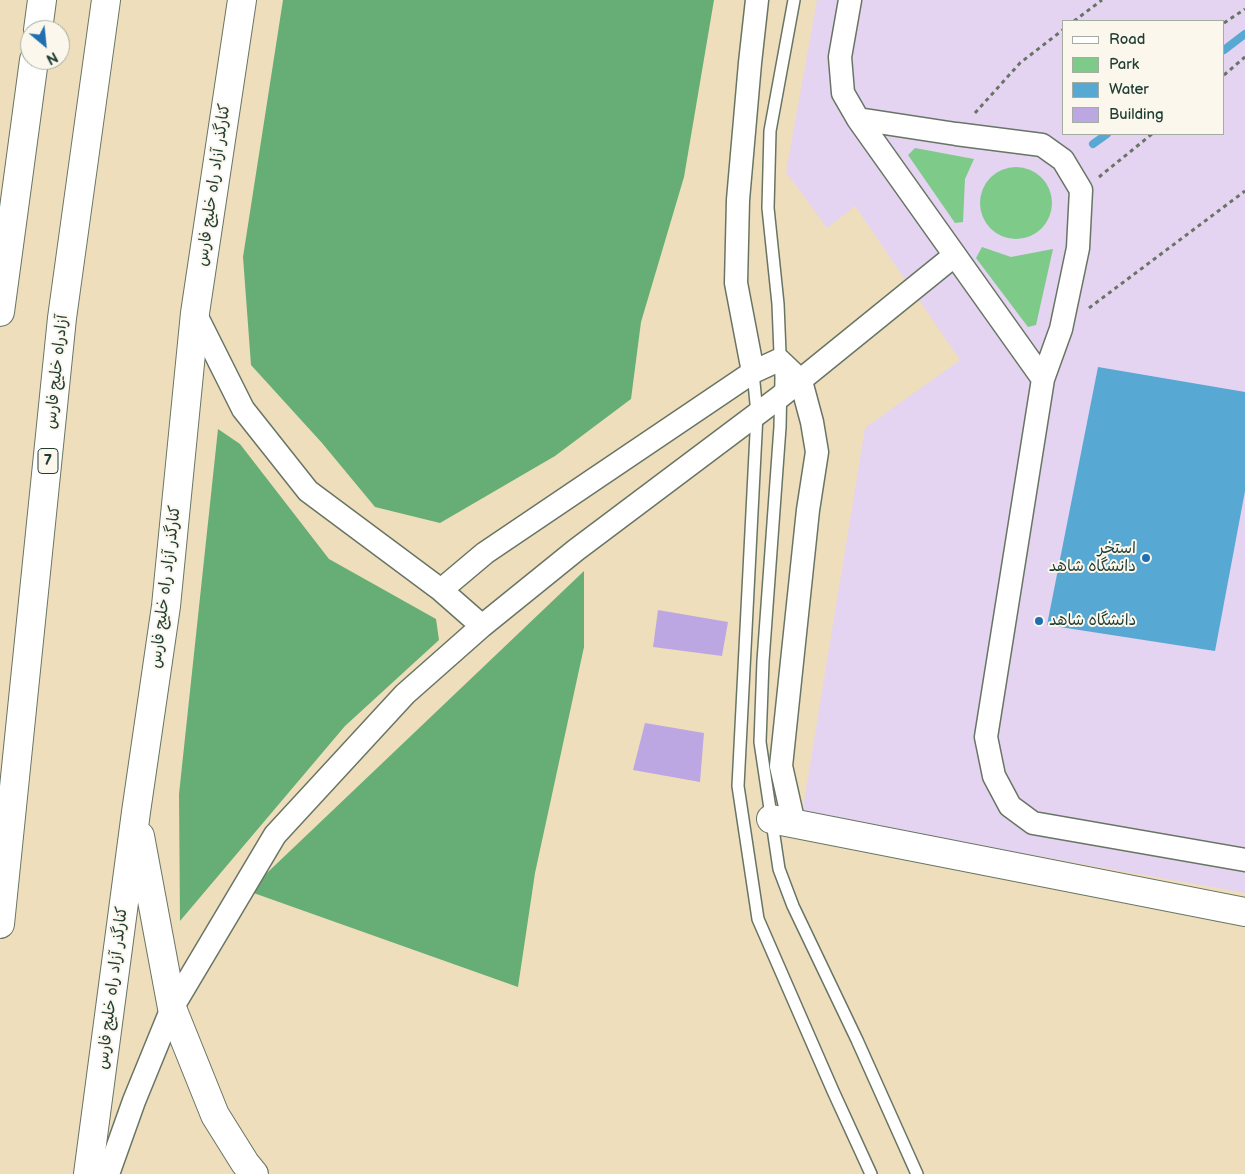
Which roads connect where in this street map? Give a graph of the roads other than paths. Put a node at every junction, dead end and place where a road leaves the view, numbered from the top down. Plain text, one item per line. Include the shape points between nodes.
1 (42, 0) edge
2 (106, 0) edge
3 (242, 0) edge
4 (757, 0) edge
5 (794, 0) edge
6 (850, 0) edge
7 (39, 20) edge
8 (33, 70) edge
9 (858, 119) junction
10 (954, 255) junction
11 (0, 312) edge
12 (195, 313) junction
13 (779, 360) junction
14 (753, 372) junction
15 (1043, 379) junction
16 (801, 381) junction
17 (781, 396) junction
18 (757, 414) junction
19 (441, 590) junction
20 (482, 626) junction
21 (136, 812) junction
22 (783, 821) junction
23 (1245, 860) edge
24 (1245, 912) edge
25 (0, 924) edge
26 (172, 1008) junction
27 (88, 1174) edge
28 (108, 1174) edge
29 (254, 1174) edge
30 (871, 1174) edge
31 (917, 1174) edge

1 - 7 main road
2 - 25 main road, آزادراه خلیج فارس / 7 via 62,318
3 - 12 main road, کنارگذر آزاد راه خلیج فارس
4 - 14 street via 738,200 736,282
5 - 13 lane via 770,131 768,208 778,304
6 - 9 street via 840,58 843,93
8 - 11 main road
9 - 10 street
9 - 15 street via 1042,145 1064,160 1081,191 1078,248 1061,329
10 - 15 street
10 - 16 street
12 - 19 street via 242,409 308,490
12 - 21 main road, کنارگذر آزاد راه خلیج فارس via 166,606
13 - 14 street
13 - 16 street
13 - 17 lane
14 - 18 lane
14 - 19 street via 485,553
15 - 23 street via 986,737 994,776 1010,806 1033,823
16 - 17 street
16 - 22 street via 817,452 780,766
17 - 18 street
17 - 22 lane via 760,742
18 - 20 street via 576,550
18 - 30 lane via 738,786 758,919
19 - 20 street
20 - 26 street via 405,694 276,835
21 - 26 main road
21 - 27 main road, کنارگذر آزاد راه خلیج فارس
22 - 24 main road
22 - 31 lane via 779,869 793,906
26 - 28 street
26 - 29 main road via 215,1115

